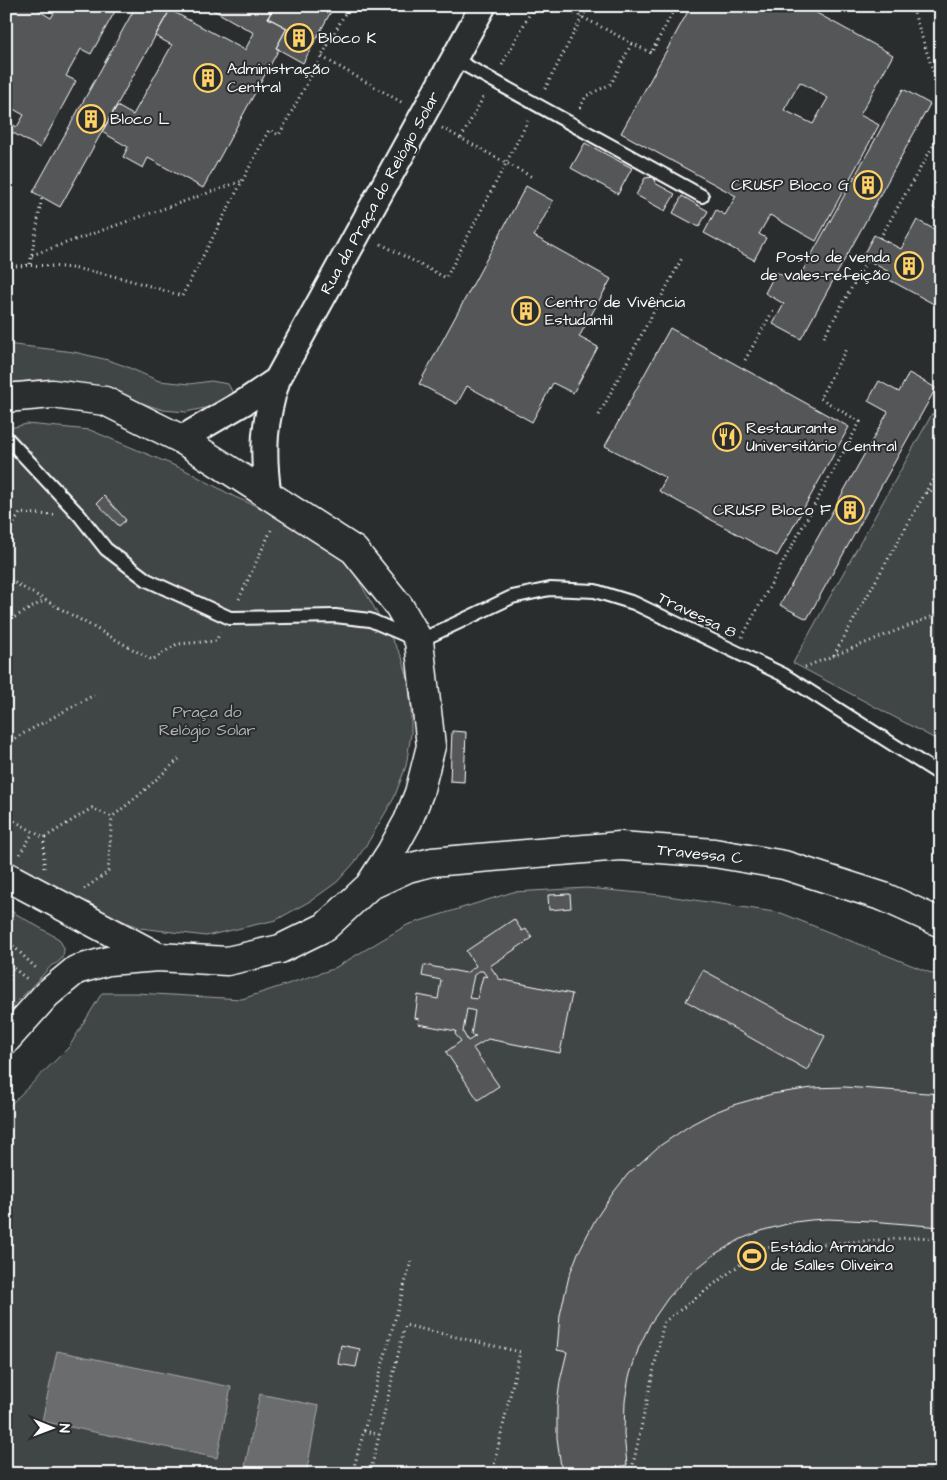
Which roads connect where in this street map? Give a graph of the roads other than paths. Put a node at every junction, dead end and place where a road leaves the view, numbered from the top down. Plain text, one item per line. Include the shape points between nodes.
1 (483, 6) edge
2 (454, 59) junction
3 (702, 196) dead end
4 (277, 380) junction
5 (6, 398) edge
6 (6, 437) edge
7 (181, 439) junction
8 (276, 499) junction
9 (418, 641) junction
10 (941, 775) edge
11 (408, 821) junction
12 (450, 860) junction
13 (6, 876) edge
14 (369, 886) junction
15 (941, 923) edge
16 (158, 957) junction
17 (6, 1040) edge

1 - 2 street, Rua da Praça do Relógio Solar
2 - 3 lane
2 - 4 street, Rua da Praça do Relógio Solar
4 - 7 street, Rua da Praça do Relógio Solar
4 - 8 street, Rua da Praça do Relógio Solar via 264,436 264,465
5 - 7 street via 52,394 105,401
6 - 9 lane via 80,516 106,549 147,580 230,618 335,616 370,620
7 - 8 street
8 - 9 street via 354,550 399,606
9 - 10 lane, Travessa 8 via 512,597 550,590 595,591 634,603 784,675
9 - 11 street via 431,746
11 - 12 street via 425,846
11 - 14 street
12 - 14 street, Travessa C via 408,868
12 - 15 street, Travessa C via 620,846 714,853 784,865 884,897
13 - 16 street
14 - 16 street via 325,927 280,949 227,960
16 - 17 street via 108,961 76,970 47,994

